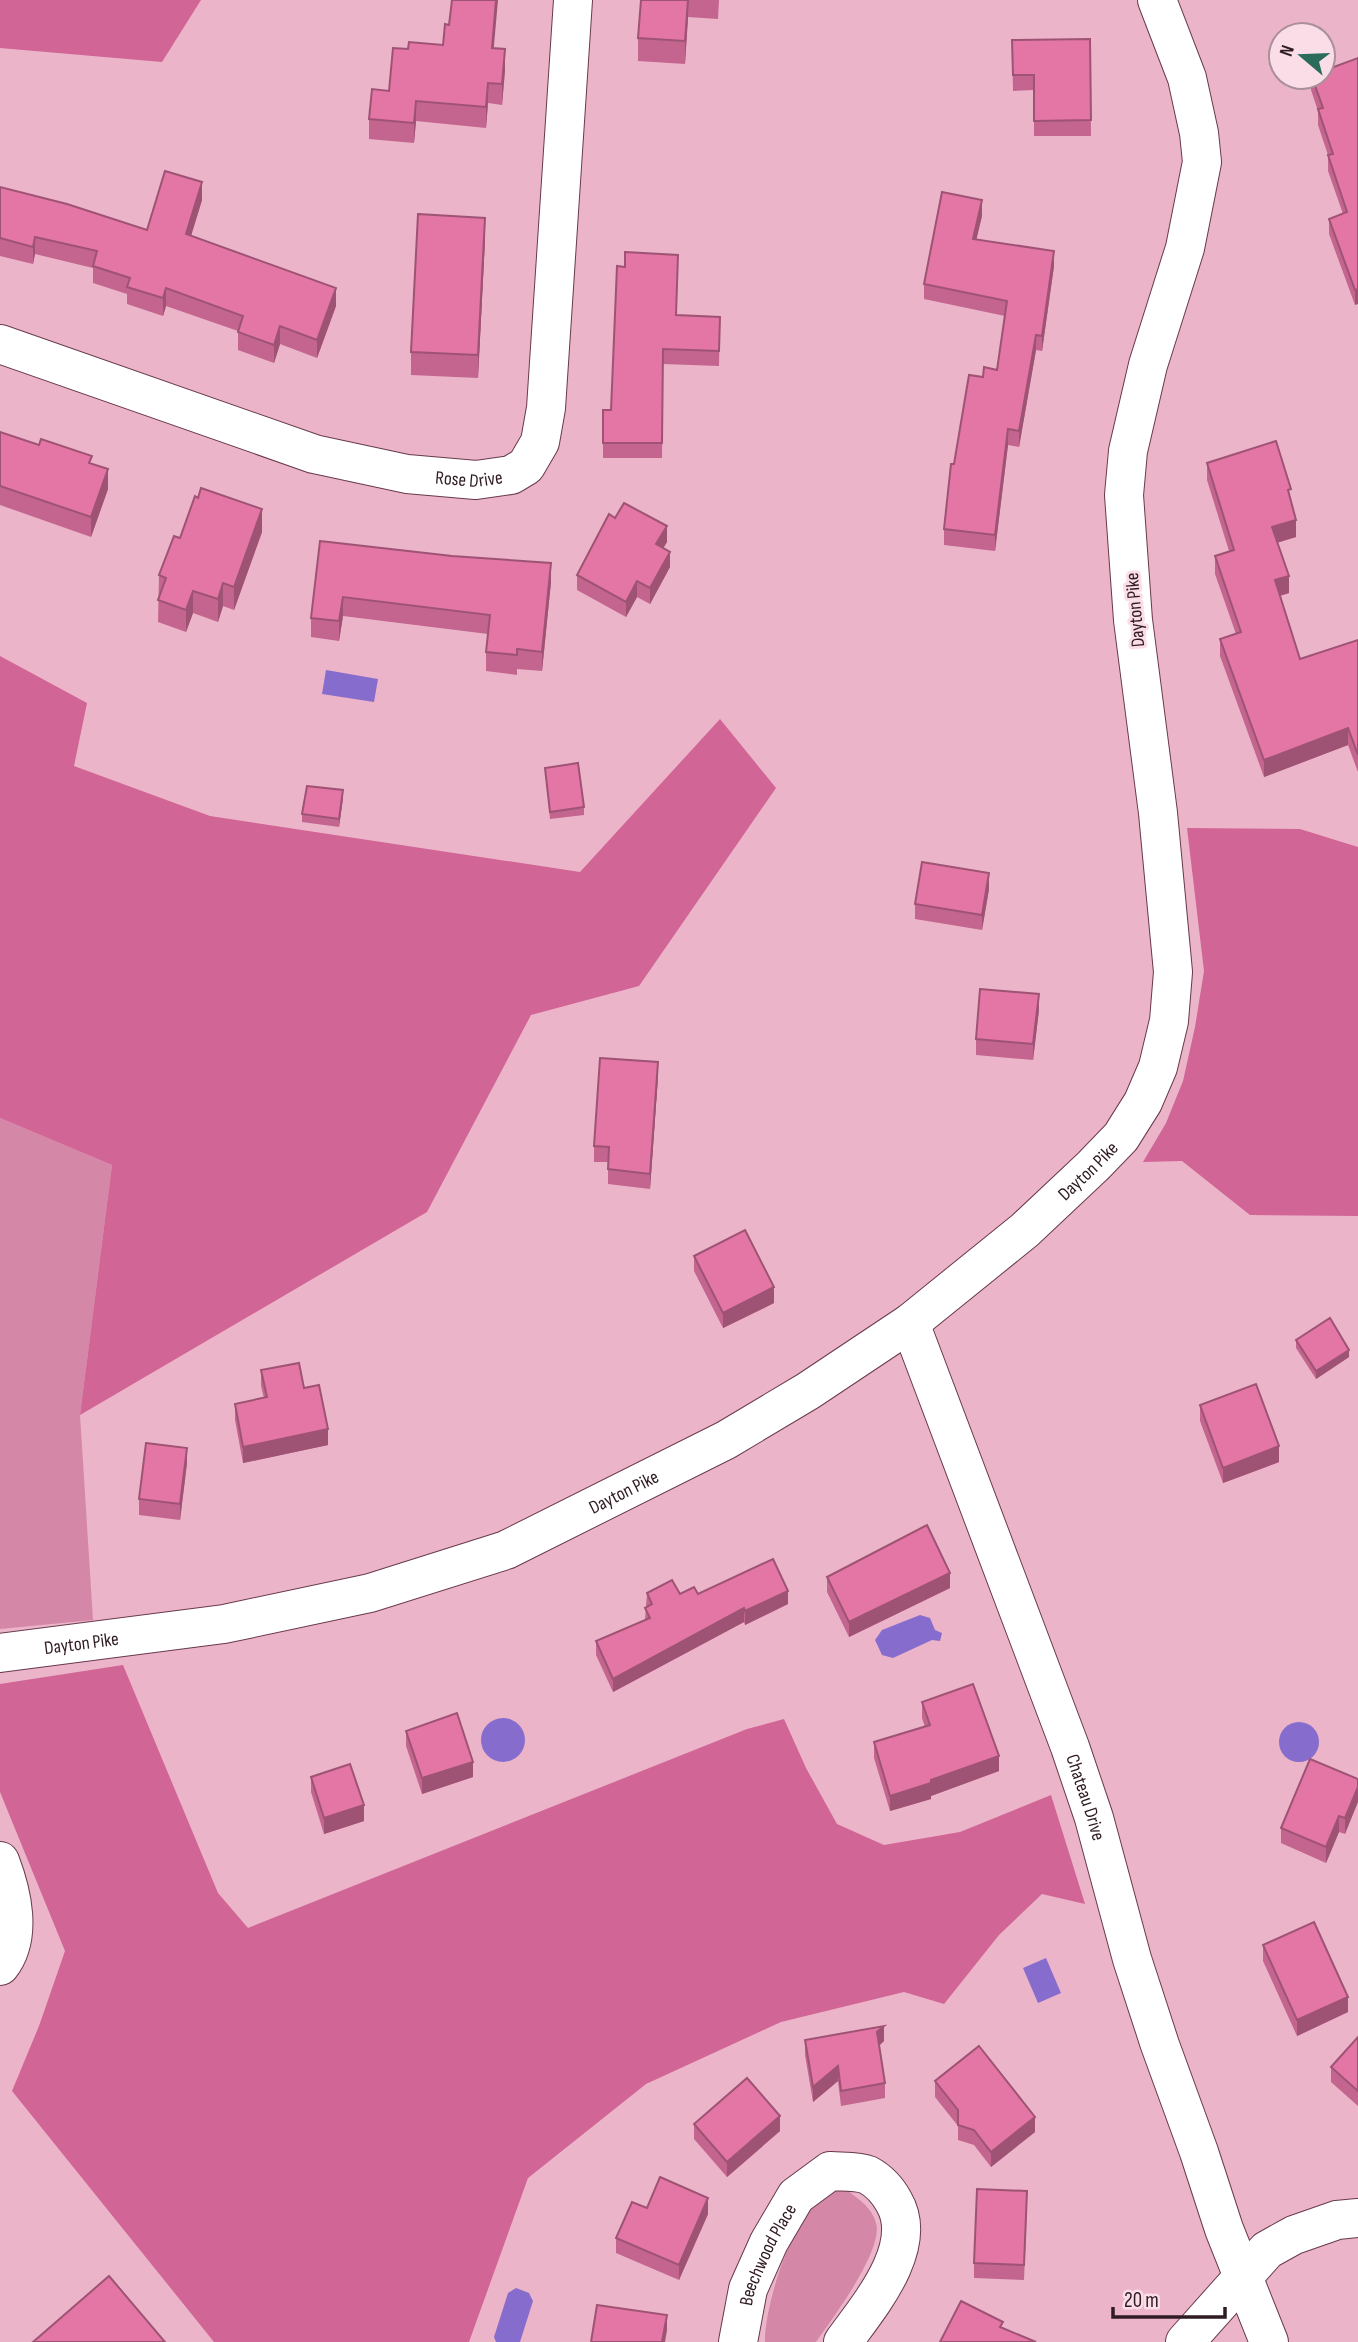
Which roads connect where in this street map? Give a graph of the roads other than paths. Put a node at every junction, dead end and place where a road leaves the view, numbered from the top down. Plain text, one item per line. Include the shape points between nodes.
1 (573, 0) edge
2 (1157, 0) edge
3 (0, 344) edge
4 (910, 1323) junction
5 (0, 1653) edge
6 (0, 1861) edge
7 (0, 1966) edge
8 (1358, 2218) edge
9 (1242, 2276) junction
10 (738, 2342) edge
11 (843, 2342) edge
12 (1185, 2342) edge
13 (1269, 2342) edge

1 - 3 street, Rose Drive via 546,408 540,442 526,466 511,475 476,481 407,474 314,454
2 - 4 street, Dayton Pike via 1187,78 1202,162 1185,248 1148,365 1128,451 1124,495 1133,620 1173,972 1169,1021 1158,1067 1121,1137 1025,1230
4 - 5 street, Dayton Pike via 726,1440 506,1550 370,1592 224,1624
4 - 9 street, Chateau Drive via 1070,1747 1136,1972
6 - 7 street via 14,1927
8 - 9 street via 1294,2235 1267,2249
9 - 12 street
9 - 13 street, Chateau Drive
10 - 11 street, Beechwood Place via 748,2289 769,2242 796,2196 830,2171 866,2175 888,2190 903,2227 900,2249

